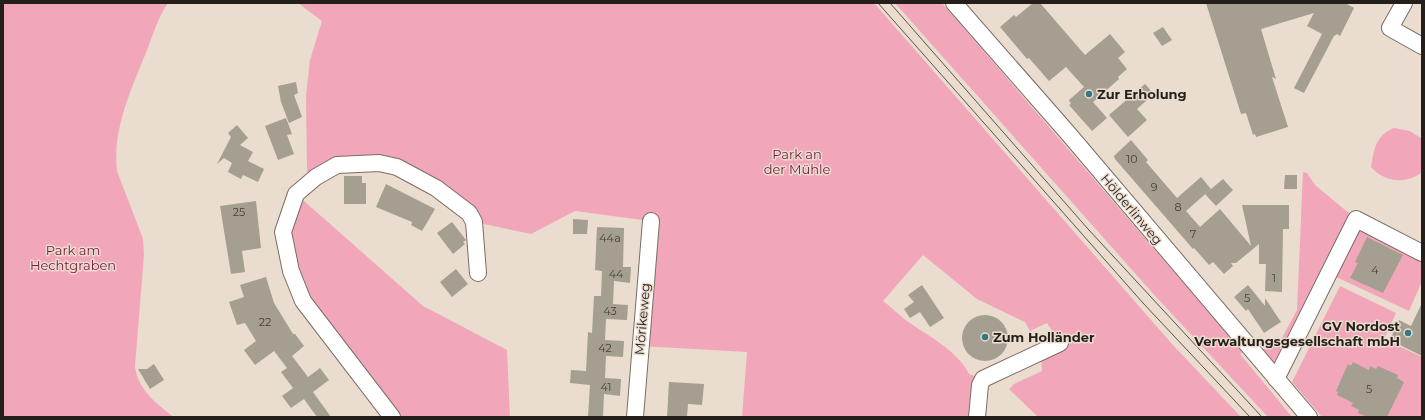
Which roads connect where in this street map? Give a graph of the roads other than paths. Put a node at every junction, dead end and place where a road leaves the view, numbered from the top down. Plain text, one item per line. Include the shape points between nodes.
1 (954, 3) edge
2 (1404, 3) edge
3 (1422, 46) edge
4 (651, 221) dead end
5 (1422, 253) edge
6 (478, 272) dead end
7 (1060, 343) dead end
8 (1276, 379) junction
9 (392, 417) edge
10 (635, 417) edge
11 (977, 417) edge
12 (1309, 417) edge

1 - 8 street, Hölderlinweg
2 - 3 street via 1390,28
4 - 10 street, Mörikeweg
5 - 8 street via 1356,219
6 - 9 street via 474,222 468,213 436,188 397,167 379,163 337,165 316,177 296,194 283,232 291,271 303,301
7 - 11 street via 983,379 980,385
8 - 12 street, Hölderlinweg

